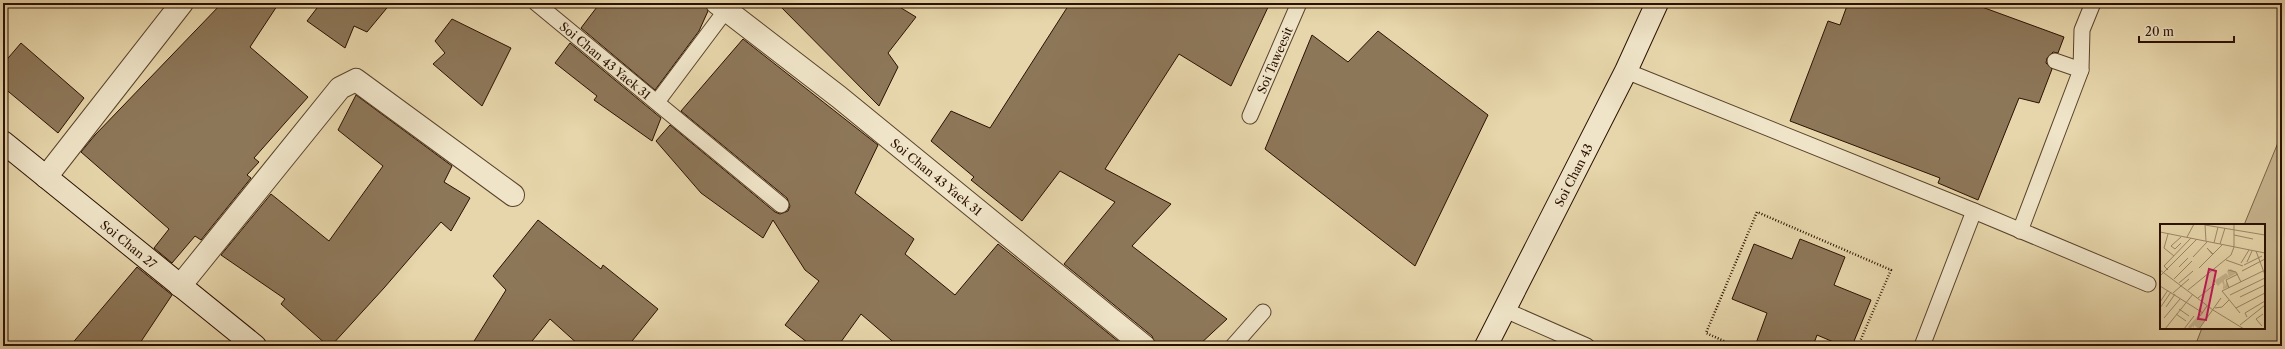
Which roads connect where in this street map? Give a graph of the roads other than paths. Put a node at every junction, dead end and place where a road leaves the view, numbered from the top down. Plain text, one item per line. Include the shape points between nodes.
1 (182, 3) edge
2 (536, 3) edge
3 (1299, 3) edge
4 (1657, 3) edge
5 (2093, 3) edge
6 (722, 7) edge
7 (2055, 61) dead end
8 (2081, 70) junction
9 (1626, 71) junction
10 (657, 102) junction
11 (1250, 116) dead end
12 (3, 142) edge
13 (46, 177) junction
14 (513, 195) dead end
15 (781, 205) dead end
16 (1974, 211) junction
17 (2020, 231) junction
18 (2148, 284) dead end
19 (180, 286) junction
20 (1505, 310) junction
21 (1263, 312) dead end
22 (250, 344) edge
23 (1144, 346) edge
24 (1233, 346) edge
25 (1486, 346) edge
26 (1587, 346) edge
27 (1922, 346) edge

1 - 13 street
2 - 10 lane, Soi Chan 43 Yaek 31
3 - 11 lane, Soi Taweesit
4 - 9 street, Soi Chan 43
5 - 8 lane via 2082,30
6 - 10 lane, Soi Chan 43 Yaek 31
6 - 23 street, Soi Chan 43 Yaek 31 via 839,97
7 - 8 lane
8 - 17 lane
9 - 16 lane
9 - 20 street, Soi Chan 43
10 - 15 lane, Soi Chan 43 Yaek 31
12 - 13 street, Soi Chan 27
13 - 19 street, Soi Chan 27
14 - 19 street via 356,80 340,88
16 - 17 lane
16 - 27 lane
17 - 18 lane
19 - 22 street, Soi Chan 27
20 - 25 street, Soi Chan 43
20 - 26 lane
21 - 24 lane

